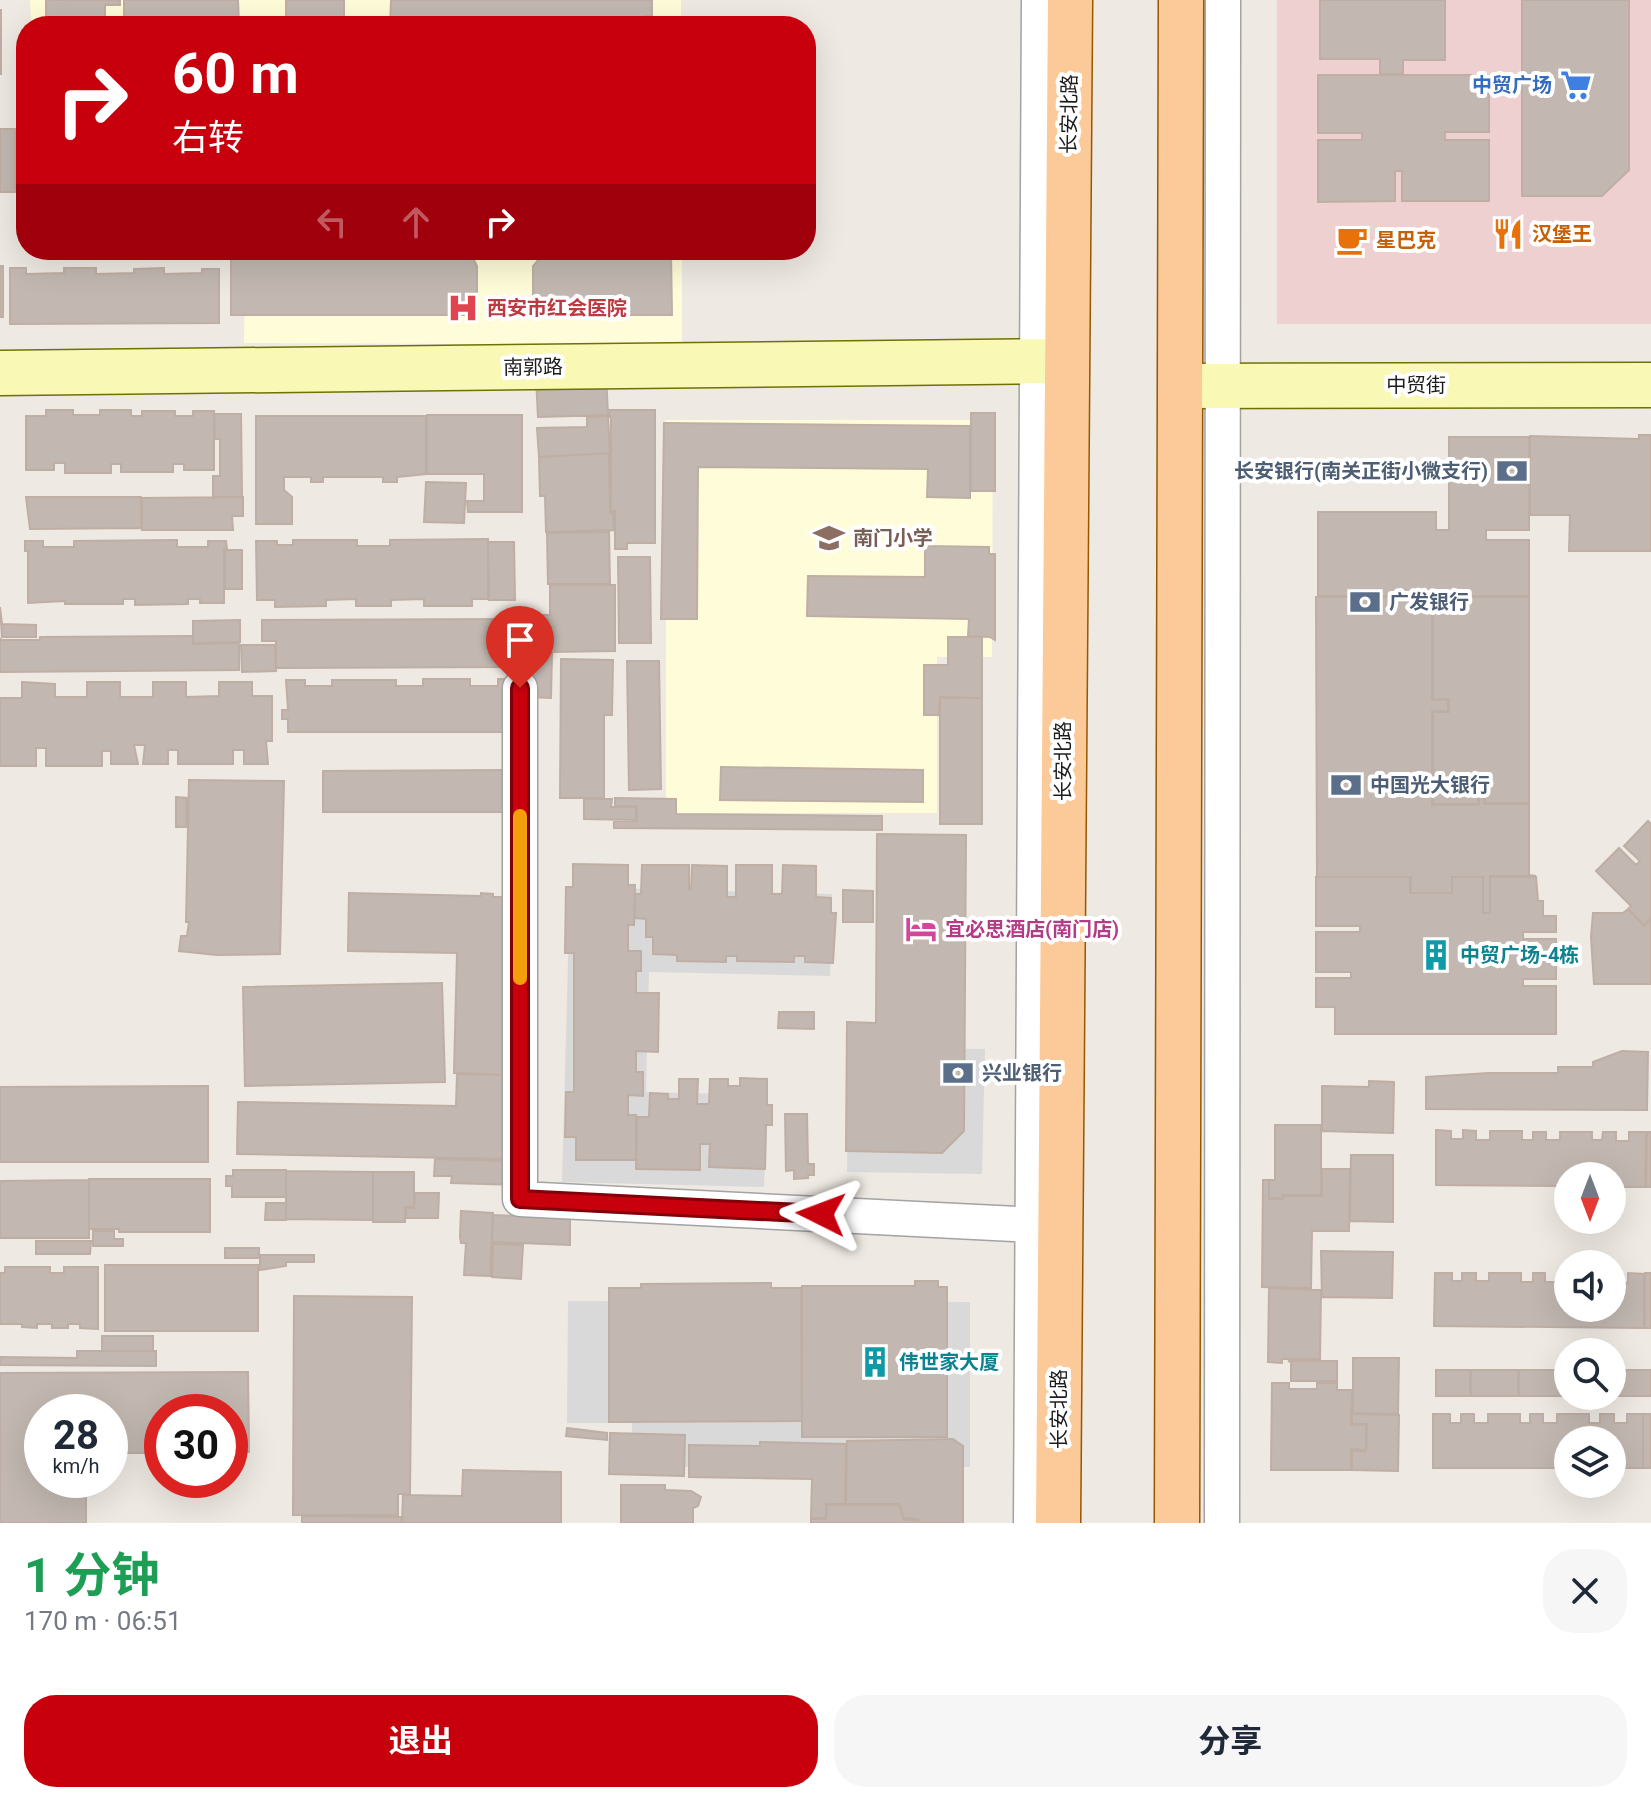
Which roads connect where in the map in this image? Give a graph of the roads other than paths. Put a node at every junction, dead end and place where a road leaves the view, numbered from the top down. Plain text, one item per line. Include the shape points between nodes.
1 (1039, 0) edge
2 (1070, 0) edge
3 (1181, 0) edge
4 (1223, 0) edge
5 (1051, 361) junction
6 (0, 373) edge
7 (1651, 385) edge
8 (1202, 386) junction
9 (520, 688) dead end
10 (1046, 1226) junction
11 (1031, 1523) edge
12 (1058, 1523) edge
13 (1177, 1523) edge
14 (1222, 1523) edge

1 - 5 street
2 - 5 main road, 长安北路
3 - 8 main road
4 - 8 street
5 - 6 street, 南郭路
5 - 10 main road, 长安北路
7 - 8 street, 中贸街
8 - 13 main road
8 - 14 street
9 - 10 street via 520,1199
10 - 11 street
10 - 12 main road, 长安北路

